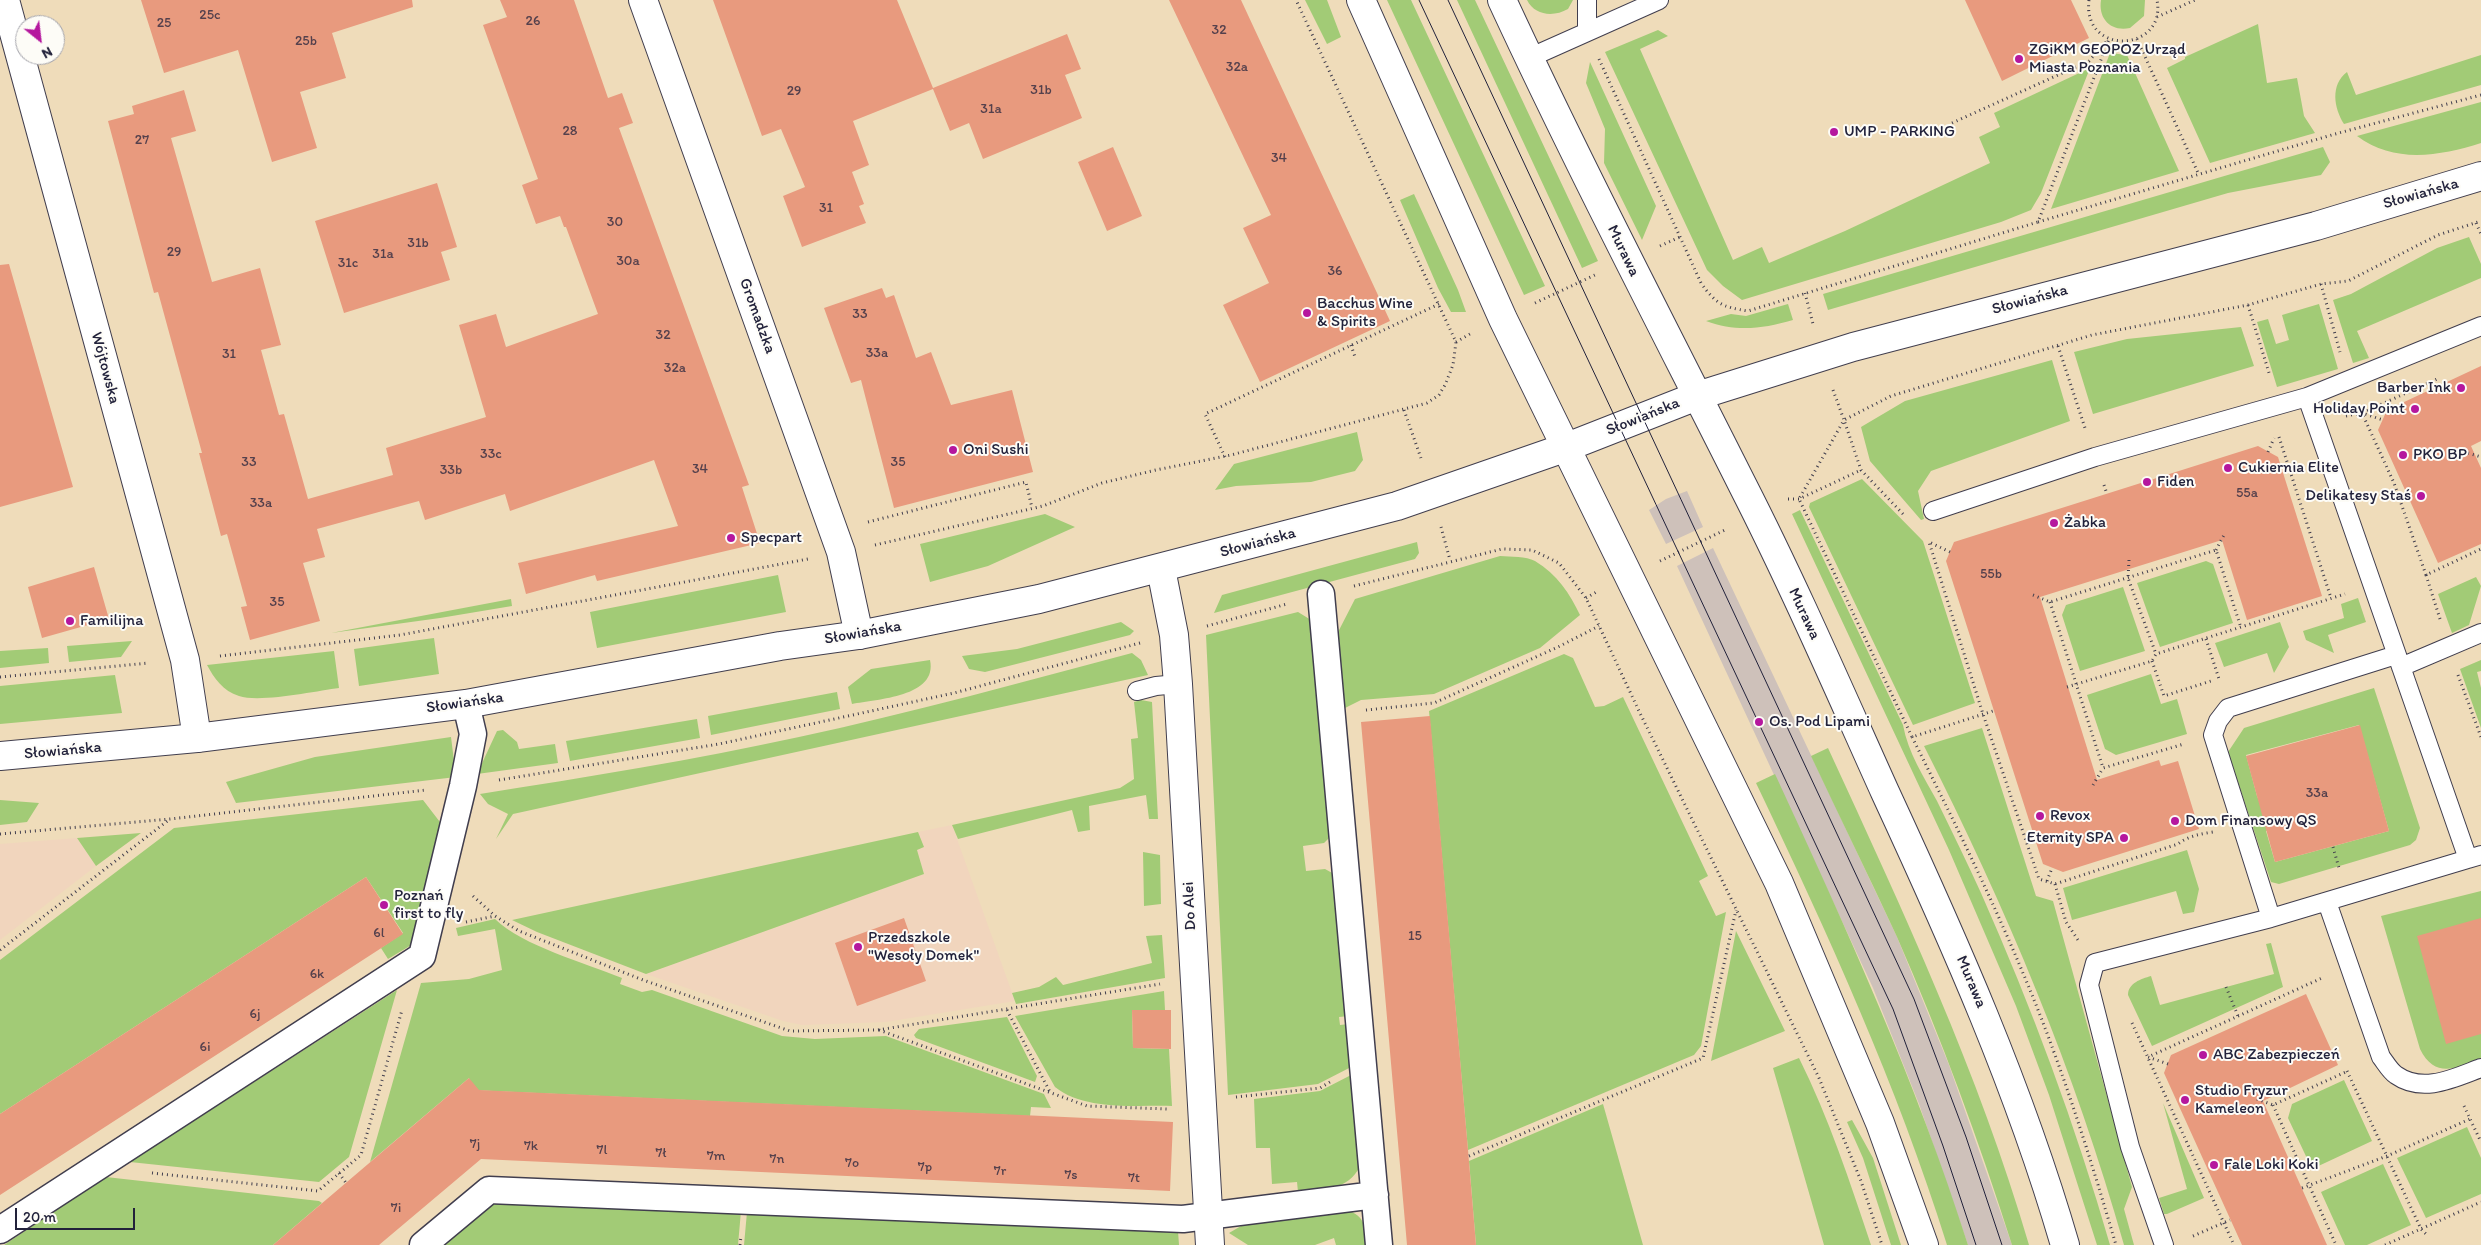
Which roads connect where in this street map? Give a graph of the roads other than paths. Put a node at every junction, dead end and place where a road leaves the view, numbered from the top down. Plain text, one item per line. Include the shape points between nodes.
1 (5, 0) edge
2 (643, 0) edge
3 (1361, 0) edge
4 (1502, 0) edge
5 (1587, 0) edge
6 (1659, 0) edge
7 (1587, 32) junction
8 (1529, 58) junction
9 (2481, 176) edge
10 (2481, 326) edge
11 (1696, 396) junction
12 (2307, 397) junction
13 (1567, 447) junction
14 (1933, 511) dead end
15 (1161, 569) junction
16 (1321, 594) road end
17 (2481, 633) edge
18 (859, 635) junction
19 (2399, 661) junction
20 (1178, 684) junction
21 (1137, 691) dead end
22 (466, 704) junction
23 (197, 738) junction
24 (0, 756) edge
25 (2475, 857) edge
26 (2327, 902) junction
27 (2271, 918) junction
28 (2481, 1068) edge
29 (1375, 1195) junction
30 (1209, 1215) junction
31 (0, 1230) edge
32 (423, 1245) edge
33 (1210, 1245) edge
34 (1379, 1245) edge
35 (1924, 1245) edge
36 (2065, 1245) edge
37 (2164, 1245) edge

1 - 23 street, Wójtowska via 185,660
2 - 18 street, Gromadzka via 841,552
3 - 13 street via 1484,278
4 - 8 street, Murawa
5 - 7 lane
6 - 7 lane
7 - 8 lane
8 - 11 street, Murawa
9 - 11 street, Słowiańska via 2307,228 1853,347
10 - 12 lane
11 - 13 street, Słowiańska
11 - 36 street, Murawa via 1757,514 1975,990 2046,1179
12 - 14 lane via 2095,458
12 - 19 lane
13 - 15 street, Słowiańska via 1397,506
13 - 35 street via 1779,883 1880,1123
15 - 18 street, Słowiańska via 1039,599
15 - 20 street, Do Alei via 1174,634
16 - 29 street
17 - 19 lane via 2449,648
18 - 22 street, Słowiańska via 780,646
19 - 25 lane
19 - 27 lane via 2228,708 2218,721 2213,735
20 - 21 lane
20 - 30 street, Do Alei
22 - 23 street, Słowiańska
22 - 31 street via 473,734 422,956
23 - 24 street, Słowiańska
25 - 26 lane
26 - 27 lane
26 - 28 lane via 2381,1057 2395,1074 2411,1082 2430,1085
27 - 37 lane via 2095,963 2089,985 2130,1147
29 - 30 street
29 - 34 street
30 - 32 street via 1183,1219 489,1190
30 - 33 street, Do Alei

